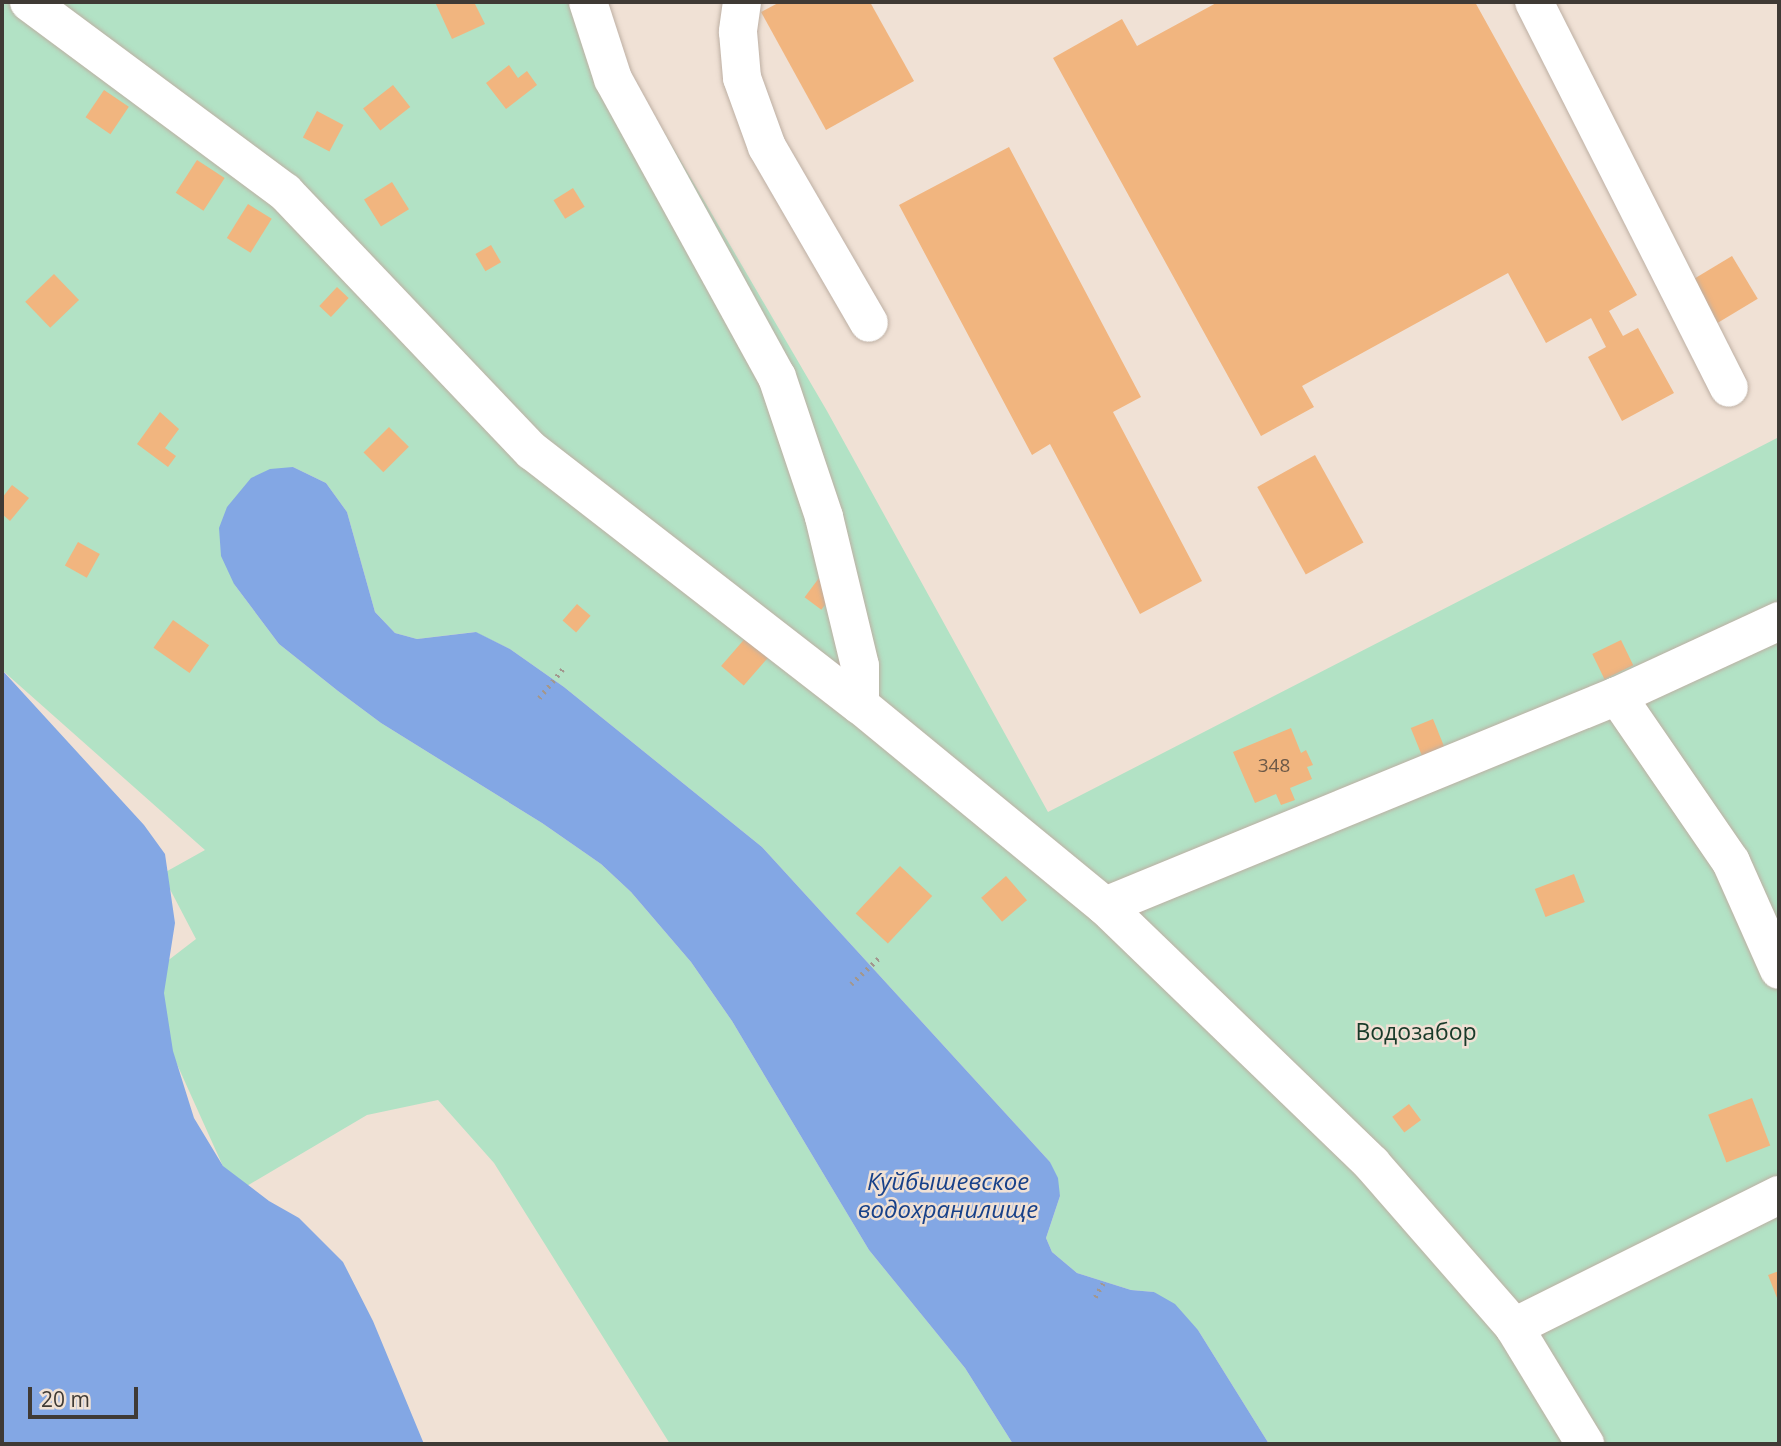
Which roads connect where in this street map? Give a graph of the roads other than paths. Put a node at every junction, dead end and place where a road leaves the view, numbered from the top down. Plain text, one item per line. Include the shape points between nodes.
1 (29, 2) edge
2 (588, 2) edge
3 (742, 2) edge
4 (1534, 2) edge
5 (869, 323) dead end
6 (1729, 388) dead end
7 (1779, 621) edge
8 (1617, 696) junction
9 (860, 705) junction
10 (1105, 906) junction
11 (1779, 970) edge
12 (1779, 1195) edge
13 (1514, 1327) junction
14 (1585, 1444) edge

1 - 9 lane via 285,192 533,451
2 - 9 lane via 613,79 777,377 824,517 860,666
3 - 5 lane via 738,32 742,78 767,147
4 - 6 lane
7 - 8 lane
8 - 10 lane
8 - 11 lane via 1731,862
9 - 10 lane
10 - 13 lane via 1372,1164
12 - 13 lane
13 - 14 lane

